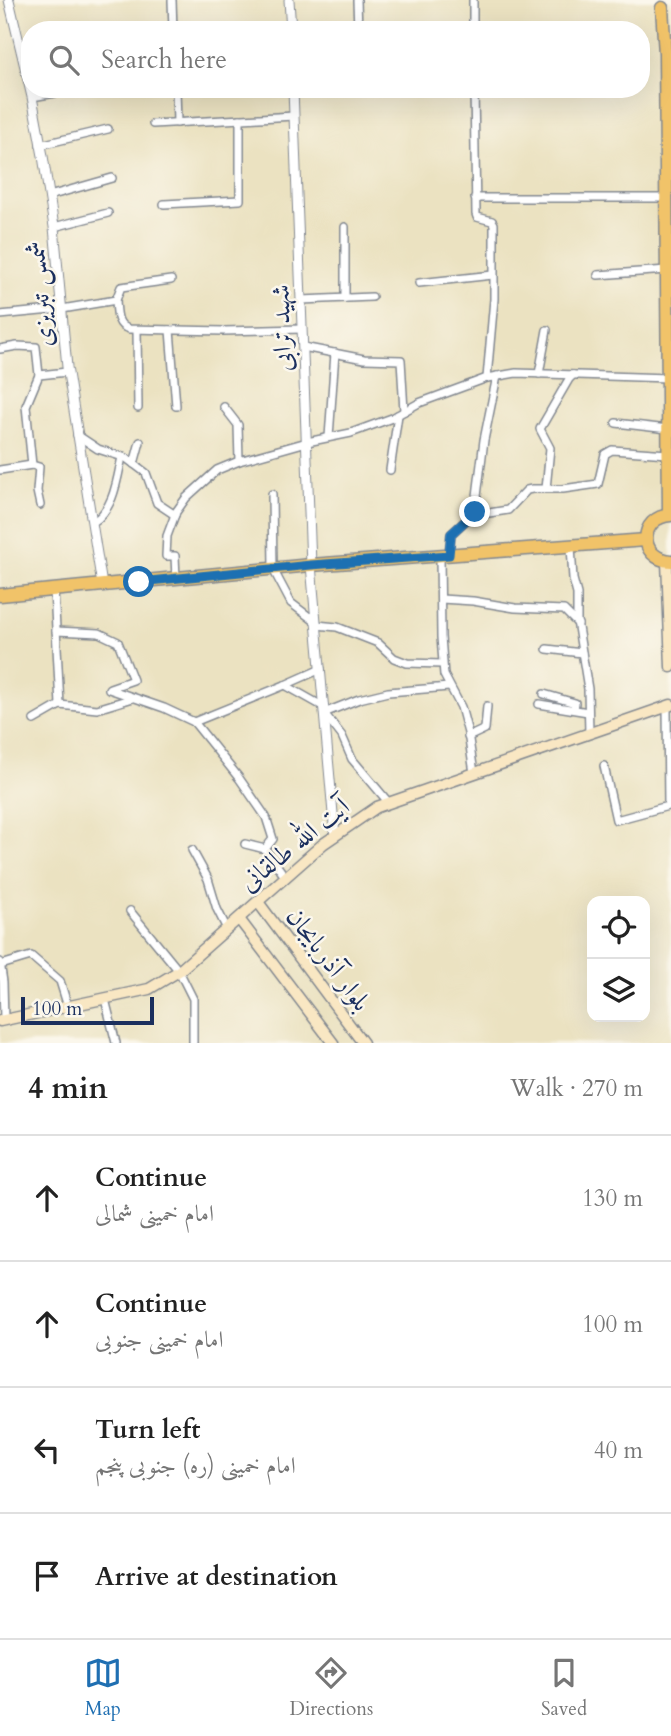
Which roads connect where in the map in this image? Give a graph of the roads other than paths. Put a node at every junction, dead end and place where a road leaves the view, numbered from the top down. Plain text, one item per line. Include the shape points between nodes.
1 (9, 0) edge
2 (172, 0) edge
3 (289, 0) edge
4 (357, 0) edge
5 (473, 0) edge
6 (662, 6) edge
7 (173, 21) edge
8 (290, 21) edge
9 (358, 21) edge
10 (473, 21) edge
11 (668, 49) edge
12 (21, 51) edge
13 (668, 74) edge
14 (32, 98) edge
15 (176, 98) edge
16 (293, 98) edge
17 (474, 98) edge
18 (668, 104) edge
19 (294, 116) junction
20 (240, 119) junction
21 (177, 123) junction
22 (153, 124) dead end
23 (108, 129) dead end
24 (40, 145) junction
25 (112, 178) dead end
26 (49, 196) junction
27 (475, 198) junction
28 (666, 198) junction
29 (164, 204) dead end
30 (108, 213) dead end
31 (54, 227) junction
32 (345, 227) dead end
33 (667, 270) junction
34 (493, 275) junction
35 (598, 275) dead end
36 (171, 280) dead end
37 (419, 283) dead end
38 (372, 297) dead end
39 (345, 298) junction
40 (116, 300) junction
41 (301, 300) junction
42 (61, 309) junction
43 (0, 315) edge
44 (302, 329) junction
45 (137, 330) junction
46 (170, 330) junction
47 (547, 330) dead end
48 (303, 347) junction
49 (0, 349) edge
50 (335, 353) junction
51 (67, 372) junction
52 (539, 374) junction
53 (39, 375) junction
54 (573, 375) junction
55 (497, 376) junction
56 (487, 378) junction
57 (669, 382) edge
58 (177, 405) dead end
59 (224, 407) dead end
60 (138, 408) dead end
61 (401, 413) junction
62 (616, 423) dead end
63 (668, 429) junction
64 (77, 435) junction
65 (329, 437) junction
66 (140, 442) dead end
67 (307, 442) junction
68 (669, 450) edge
69 (122, 457) junction
70 (239, 460) junction
71 (32, 464) junction
72 (134, 464) junction
73 (0, 470) edge
74 (390, 470) dead end
75 (546, 489) junction
76 (272, 494) dead end
77 (40, 505) dead end
78 (475, 512) junction
79 (175, 514) junction
80 (670, 514) edge
81 (92, 523) junction
82 (646, 540) junction
83 (571, 546) junction
84 (444, 555) junction
85 (669, 561) edge
86 (311, 565) junction
87 (273, 569) junction
88 (176, 578) junction
89 (102, 586) junction
90 (54, 590) junction
91 (0, 595) edge
92 (441, 599) junction
93 (316, 623) junction
94 (578, 624) junction
95 (56, 631) junction
96 (547, 649) dead end
97 (582, 653) junction
98 (442, 664) junction
99 (671, 667) edge
100 (321, 669) junction
101 (285, 685) junction
102 (449, 687) junction
103 (544, 694) dead end
104 (134, 698) junction
105 (539, 704) dead end
106 (61, 705) junction
107 (487, 706) dead end
108 (669, 706) edge
109 (574, 709) junction
110 (324, 710) junction
111 (588, 712) junction
112 (34, 720) dead end
113 (194, 722) junction
114 (589, 734) junction
115 (468, 737) junction
116 (604, 766) dead end
117 (474, 774) junction
118 (389, 803) junction
119 (335, 836) junction
120 (245, 844) dead end
121 (265, 849) junction
122 (192, 850) dead end
123 (286, 878) junction
124 (258, 902) junction
125 (130, 911) dead end
126 (239, 919) junction
127 (227, 929) junction
128 (1, 963) edge
129 (179, 971) junction
130 (105, 999) junction
131 (68, 1007) junction
132 (2, 1021) edge
133 (116, 1043) edge
134 (193, 1043) edge
135 (333, 1043) edge
136 (363, 1043) edge

1 - 12 street, شمس تبریزی
2 - 7 street
3 - 8 street
4 - 9 street
5 - 10 street
6 - 11 main road
11 - 13 main road
13 - 18 main road
14 - 24 street, شمس تبریزی
15 - 21 street
16 - 19 street, شهید ترابی
17 - 27 street
18 - 28 main road
19 - 20 street
19 - 41 street, شهید ترابی
20 - 21 street
20 - 29 street via 240,200
21 - 22 street
23 - 24 street
24 - 26 street, شمس تبریزی
25 - 26 street
26 - 31 street, شمس تبریزی
27 - 28 street
27 - 34 street via 478,217 494,224
28 - 33 main road
30 - 31 street
31 - 42 street, شمس تبریزی
32 - 39 street
33 - 35 street
33 - 57 main road
34 - 37 street
34 - 56 street
36 - 40 street via 121,287
38 - 39 street
39 - 41 street
40 - 42 street
40 - 45 street via 119,323
41 - 44 street, شهید ترابی
42 - 43 street
42 - 51 street, شمس تبریزی
44 - 46 street
44 - 48 street, شهید ترابی
45 - 46 street
45 - 60 street
46 - 58 street
47 - 52 street
48 - 50 street
48 - 67 street, شهید ترابی
49 - 53 street via 36,347
50 - 61 street via 401,360
50 - 65 street
51 - 53 street
51 - 64 street, شمس تبریزی
52 - 54 street
52 - 55 street
53 - 71 street via 26,406
54 - 57 street
54 - 75 street via 540,429 550,448
55 - 56 street
55 - 78 street
56 - 61 street
57 - 63 main road
59 - 70 street via 238,425
61 - 65 street
61 - 74 street
62 - 63 street
63 - 68 main road
64 - 69 street
64 - 81 street, شمس تبریزی
65 - 67 street
66 - 72 street
67 - 70 street
67 - 86 street, شهید ترابی
68 - 75 street via 612,450 606,454 598,484
68 - 80 main road
69 - 72 street
69 - 81 street via 108,506
70 - 79 street via 217,470
71 - 73 street
71 - 77 street via 39,467
72 - 79 street via 146,473 157,503
75 - 78 street via 527,490 508,510
76 - 87 street
78 - 84 street via 451,534
79 - 88 street via 166,556 176,556
80 - 82 main road via 650,525
81 - 89 street, شمس تبریزی
82 - 83 main road
82 - 85 main road via 653,554
83 - 84 main road
83 - 94 street
84 - 86 main road
84 - 92 street
85 - 99 main road
86 - 87 main road
86 - 93 street, شهید ترابی
87 - 88 main road
87 - 93 street via 291,603
88 - 89 main road
89 - 90 main road
90 - 91 main road
90 - 95 street
92 - 94 street via 564,610
92 - 98 street
93 - 98 street via 378,643 407,663
93 - 100 street, شهید ترابی
94 - 97 street
95 - 104 street via 99,633 118,642 133,680 109,689
95 - 106 street
96 - 97 street
97 - 111 street
98 - 102 street
100 - 101 street
100 - 110 street, شهید ترابی
101 - 110 street
101 - 113 street
102 - 110 street via 388,692
102 - 115 street via 461,707
103 - 109 street via 575,703
104 - 106 street via 97,709
104 - 113 street
105 - 109 street
106 - 112 street
107 - 115 street via 485,729
108 - 114 main road, آیت الله طالقانی
108 - 116 street via 668,806 616,820
109 - 111 street
110 - 118 street via 352,759
110 - 119 street, شهید ترابی
111 - 114 street
113 - 121 street via 266,817 273,839
114 - 117 main road, آیت الله طالقانی
115 - 117 street
117 - 118 main road, آیت الله طالقانی
118 - 119 main road, آیت الله طالقانی
119 - 123 main road, آیت الله طالقانی
120 - 121 street
121 - 123 street
122 - 127 street
123 - 124 main road, آیت الله طالقانی
124 - 126 main road, آیت الله طالقانی
124 - 136 main road, بلوار آذربایجان
125 - 129 street
126 - 127 main road, آیت الله طالقانی
126 - 135 main road, بلوار آذربایجان
127 - 129 main road, آیت الله طالقانی
128 - 131 street via 31,956 60,981
128 - 132 street
129 - 130 main road, آیت الله طالقانی via 149,989
129 - 134 street via 193,999
130 - 131 main road, آیت الله طالقانی
130 - 133 street
131 - 132 main road, آیت الله طالقانی

